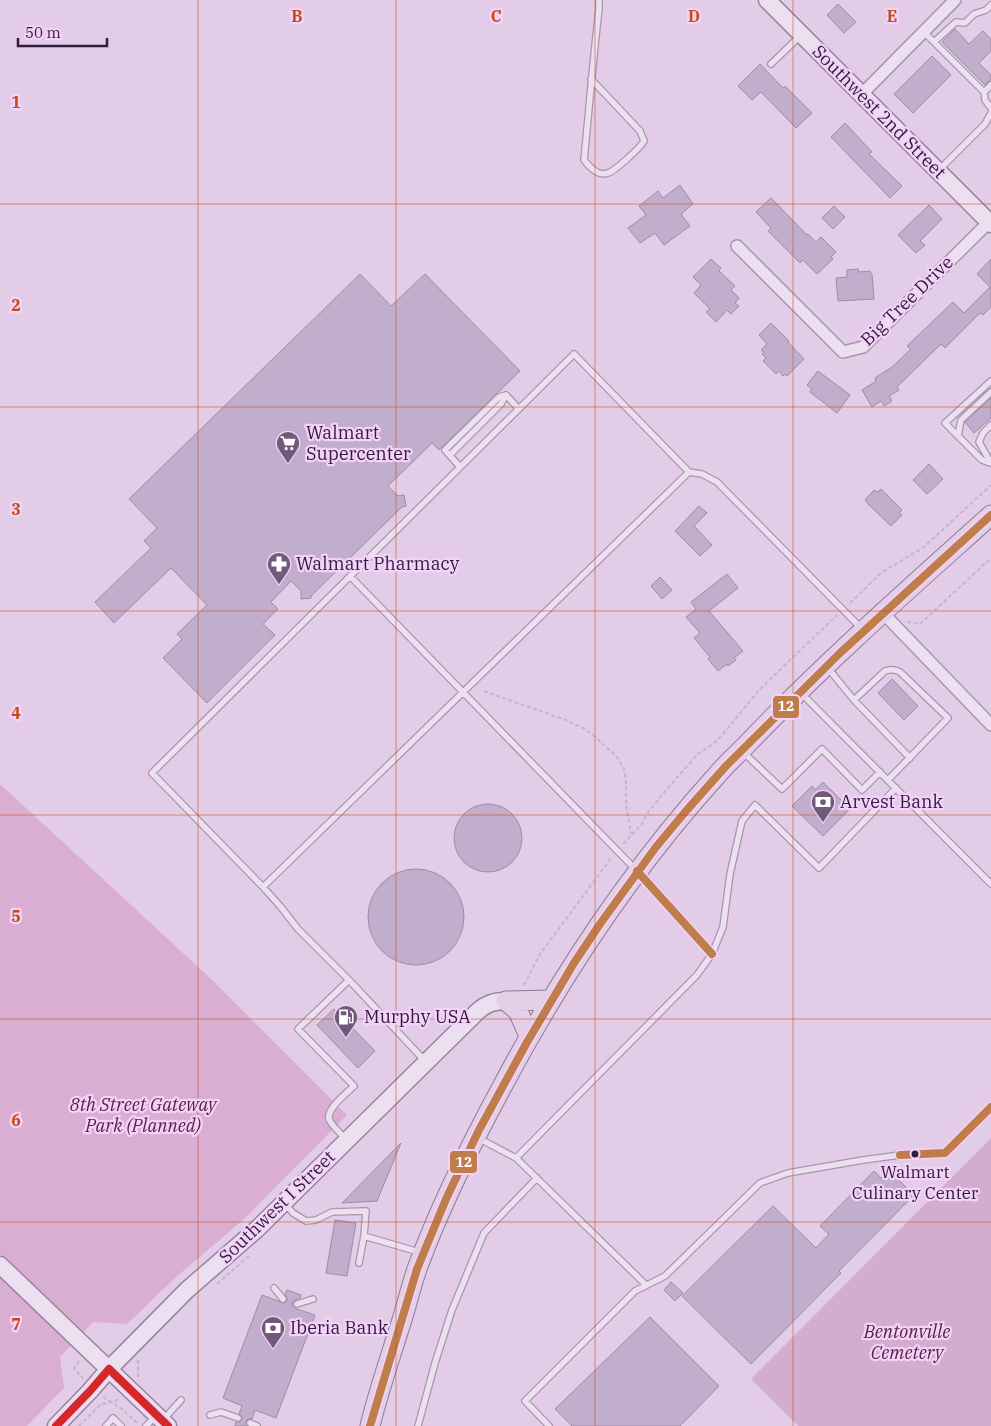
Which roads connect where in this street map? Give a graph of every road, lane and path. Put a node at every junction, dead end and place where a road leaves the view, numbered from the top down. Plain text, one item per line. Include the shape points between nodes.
1 (599, 0) edge
2 (767, 0) edge
3 (955, 0) edge
4 (991, 5) edge
5 (924, 32) junction
6 (801, 35) junction
7 (934, 42) junction
8 (771, 64) dead end
9 (591, 79) junction
10 (991, 85) edge
11 (984, 92) junction
12 (861, 95) junction
13 (991, 108) edge
14 (991, 113) edge
15 (938, 171) junction
16 (990, 223) edge
17 (737, 246) dead end
18 (991, 382) edge
19 (991, 392) edge
20 (519, 409) junction
21 (991, 425) edge
22 (958, 436) junction
23 (991, 462) edge
24 (460, 467) junction
25 (689, 472) junction
26 (991, 485) edge
27 (991, 515) edge
28 (991, 558) edge
29 (350, 576) junction
30 (853, 600) dead end
31 (891, 617) junction
32 (834, 619) dead end
33 (863, 631) junction
34 (826, 665) junction
35 (799, 691) junction
36 (463, 692) junction
37 (484, 692) dead end
38 (854, 700) junction
39 (991, 725) edge
40 (741, 750) junction
41 (910, 758) junction
42 (880, 772) junction
43 (888, 780) junction
44 (896, 788) junction
45 (631, 835) junction
46 (626, 840) dead end
47 (608, 861) dead end
48 (637, 871) junction
49 (991, 884) edge
50 (263, 887) junction
51 (712, 954) junction
52 (349, 980) junction
53 (523, 985) dead end
54 (550, 1000) junction
55 (506, 1001) junction
56 (529, 1036) junction
57 (426, 1063) junction
58 (991, 1107) edge
59 (475, 1136) junction
60 (347, 1140) junction
61 (516, 1158) junction
62 (537, 1178) junction
63 (284, 1202) junction
64 (364, 1236) junction
65 (424, 1254) junction
66 (359, 1263) dead end
67 (0, 1265) edge
68 (646, 1285) junction
69 (274, 1288) dead end
70 (283, 1299) dead end
71 (313, 1299) dead end
72 (298, 1304) dead end
73 (78, 1365) dead end
74 (109, 1369) junction
75 (82, 1377) dead end
76 (103, 1398) dead end
77 (118, 1400) dead end
78 (181, 1400) dead end
79 (110, 1401) junction
80 (210, 1415) dead end
81 (238, 1418) dead end
82 (158, 1422) edge
83 (250, 1423) dead end
84 (56, 1426) edge
85 (79, 1426) edge
86 (106, 1426) edge
87 (121, 1426) edge
88 (140, 1426) edge
89 (257, 1426) edge
90 (370, 1426) edge
91 (418, 1426) edge
92 (549, 1426) edge

1 - 9 lane
2 - 6 main road, Southwest 2nd Street
3 - 5 street
4 - 7 lane via 965,23 956,22
5 - 7 lane
5 - 12 street
6 - 8 lane
6 - 12 main road, Southwest 2nd Street
7 - 11 lane
9 - 9 lane via 640,131 644,141 634,154 608,173 593,170 584,160
10 - 11 lane
11 - 13 lane
12 - 15 main road, Southwest 2nd Street
14 - 15 lane via 985,124
15 - 16 main road, Southwest 2nd Street
16 - 17 street, Big Tree Drive via 863,347 843,352
18 - 22 lane via 945,423
19 - 22 lane via 961,420
20 - 24 lane
20 - 24 lane via 506,395 499,397 445,450
20 - 25 lane via 574,354
21 - 23 lane via 979,442
22 - 23 lane via 982,460
24 - 29 lane
25 - 33 lane via 718,482
25 - 36 lane
26 - 30 path via 924,547 882,572
27 - 31 main road
28 - 31 path via 920,624
29 - 36 lane
29 - 50 lane via 152,772
31 - 33 main road
31 - 39 street
32 - 45 path via 760,689 713,744 698,754
33 - 34 main road
34 - 35 main road
34 - 38 lane
35 - 40 main road
35 - 42 lane
36 - 48 lane
36 - 50 lane
37 - 45 path via 583,728 617,757 624,768
38 - 41 lane
38 - 41 lane via 885,671 896,670 948,718
40 - 42 lane via 782,789 822,749 862,790
40 - 48 main road via 717,774
41 - 43 lane
42 - 43 lane
43 - 44 lane
44 - 49 lane
44 - 51 lane via 819,868 755,805 742,821 723,926
45 - 46 path
47 - 53 path via 540,954
48 - 51 lane
48 - 54 main road
50 - 52 lane via 298,929
51 - 61 lane via 697,974
52 - 57 lane
52 - 60 lane via 298,1029 354,1086 328,1116
54 - 55 main road
54 - 56 main road
55 - 56 main road via 518,1011
55 - 57 main road, Southwest I Street via 485,1004
56 - 59 main road
57 - 60 main road, Southwest I Street
58 - 68 lane via 945,1153 863,1160 788,1173 760,1183 665,1276
59 - 61 lane
59 - 65 main road
60 - 63 main road, Southwest I Street
61 - 62 lane
62 - 68 lane
62 - 91 lane via 484,1233 452,1310
63 - 64 lane via 293,1214 306,1221 332,1212 366,1211
63 - 74 main road, Southwest I Street via 188,1290
64 - 65 lane
64 - 66 lane
65 - 90 main road
67 - 74 main road
68 - 92 lane via 635,1291 525,1400
69 - 70 lane
71 - 72 lane
73 - 75 path via 74,1369
74 - 82 main road
74 - 84 main road, Southwest I Street
76 - 79 path
77 - 79 path
78 - 82 lane
79 - 85 path via 101,1404
79 - 88 path
80 - 81 lane via 221,1412
83 - 89 lane
86 - 87 lane via 113,1418

